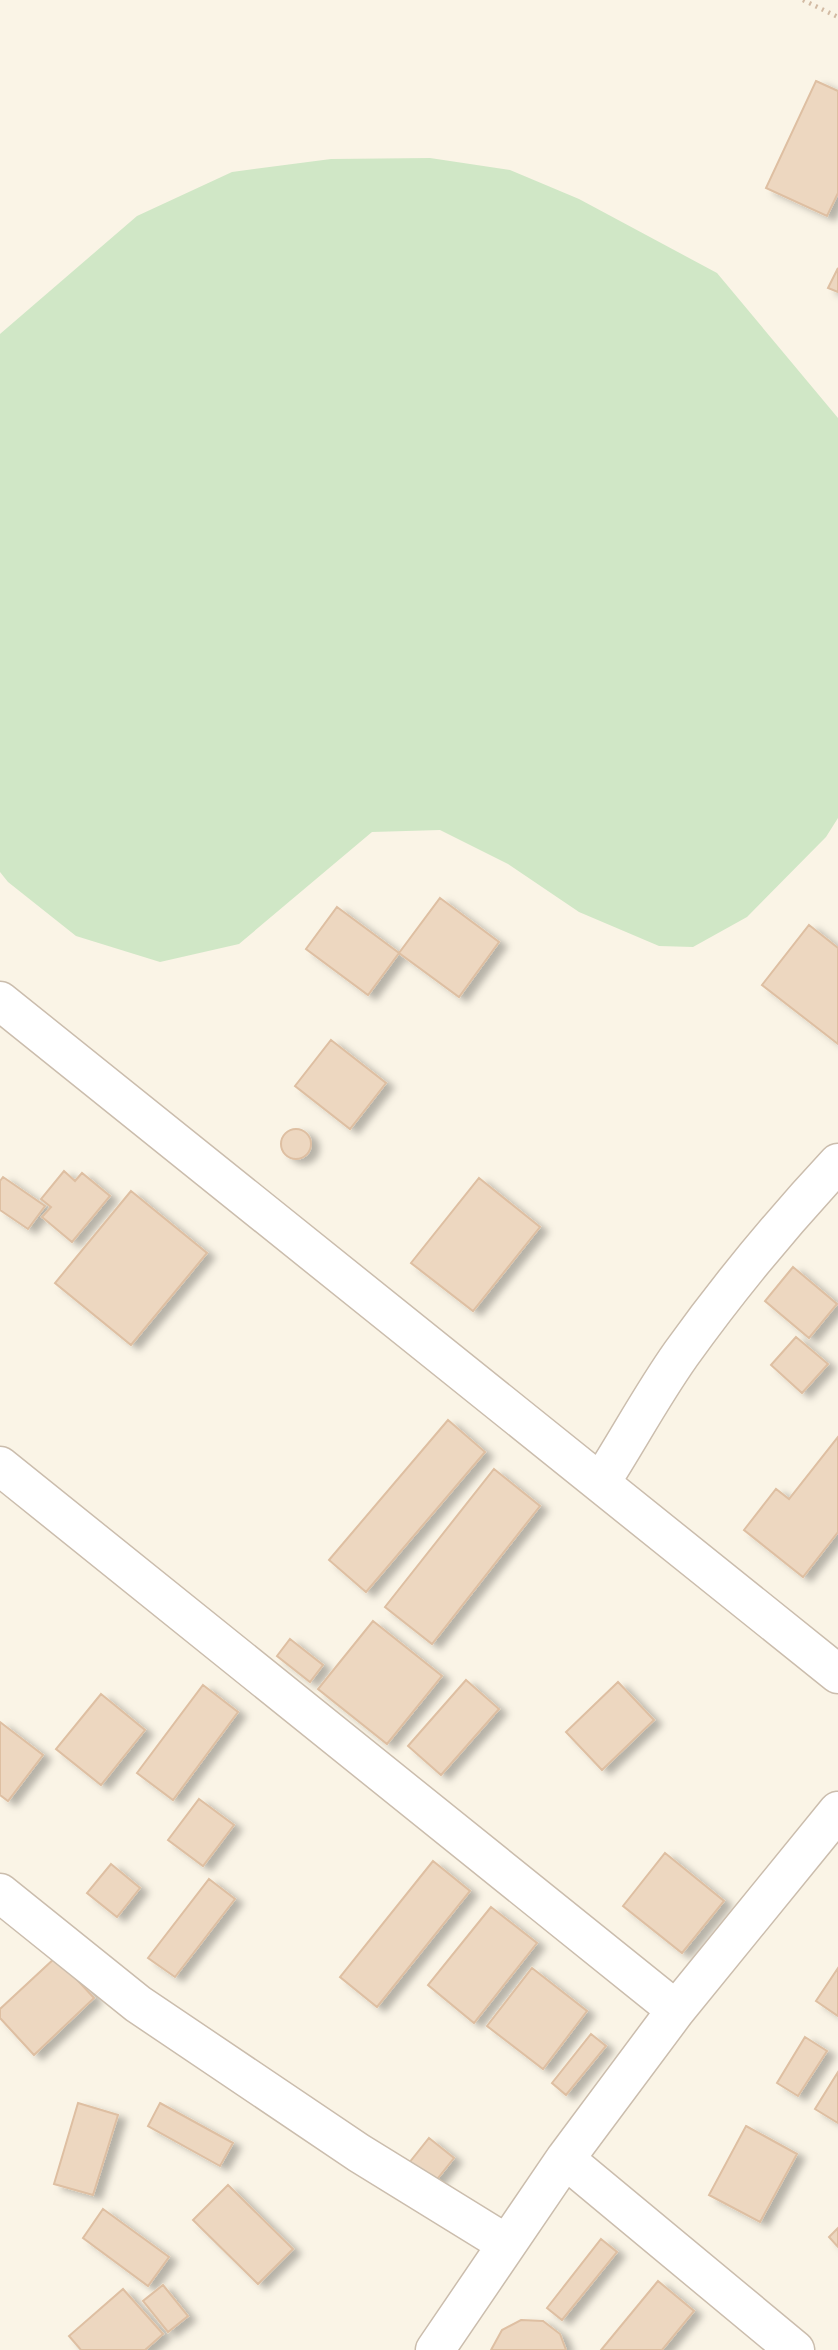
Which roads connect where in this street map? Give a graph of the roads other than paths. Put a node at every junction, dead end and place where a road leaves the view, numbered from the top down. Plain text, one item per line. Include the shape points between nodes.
1 (0, 1001) edge
2 (838, 1163) edge
3 (0, 1466) edge
4 (601, 1482) junction
5 (838, 1674) edge
6 (838, 1811) edge
7 (0, 1893) edge
8 (676, 2010) junction
9 (565, 2159) junction
10 (505, 2243) junction
11 (435, 2350) edge
12 (794, 2350) edge

1 - 4 street
2 - 4 street via 751,1263 680,1356
3 - 8 street
4 - 5 street
6 - 8 street
7 - 10 street via 138,2004 359,2153
8 - 9 street
9 - 10 street
9 - 12 street
10 - 11 street

